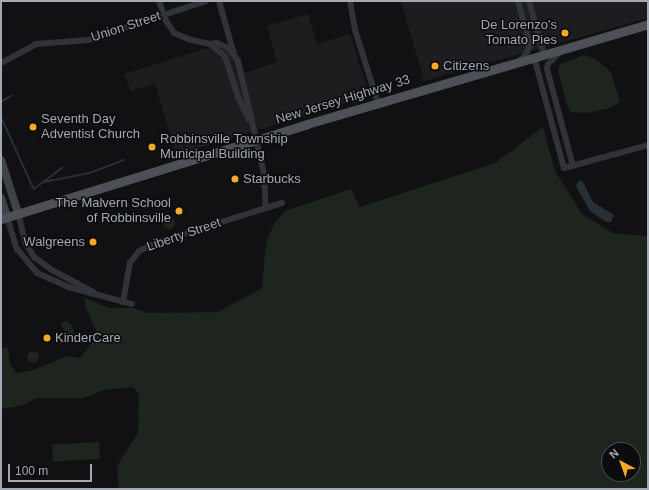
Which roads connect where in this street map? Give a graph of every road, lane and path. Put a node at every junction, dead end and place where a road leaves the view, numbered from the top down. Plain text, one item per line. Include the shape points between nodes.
1 (160, 1) edge
2 (206, 1) edge
3 (219, 1) edge
4 (350, 1) edge
5 (518, 1) edge
6 (529, 1) edge
7 (164, 15) junction
8 (648, 24) edge
9 (210, 44) junction
10 (564, 49) junction
11 (233, 51) junction
12 (544, 55) junction
13 (534, 57) junction
14 (1, 63) edge
15 (512, 64) junction
16 (378, 103) junction
17 (250, 123) junction
18 (255, 142) junction
19 (648, 145) edge
20 (1, 160) edge
21 (573, 166) junction
22 (1, 198) edge
23 (282, 203) dead end
24 (266, 208) junction
25 (18, 213) junction
26 (4, 218) edge
27 (99, 295) junction
28 (122, 302) junction
29 (132, 304) dead end

1 - 7 street
2 - 7 street, Union Street
3 - 11 street
4 - 16 street via 355,30
5 - 15 street via 530,45 525,56
6 - 12 street
7 - 9 street via 171,29 178,35
7 - 14 street, Union Street via 88,40 36,44
8 - 10 main road, New Jersey Highway 33
9 - 11 street via 217,43
9 - 17 street via 225,56 238,97
10 - 12 main road, New Jersey Highway 33
10 - 21 street via 552,59 547,69
11 - 17 street via 245,85
12 - 13 main road, New Jersey Highway 33
13 - 15 main road, New Jersey Highway 33
13 - 21 street via 564,168
15 - 16 main road, New Jersey Highway 33
16 - 18 main road, New Jersey Highway 33
17 - 18 street
18 - 24 street via 264,174
18 - 25 main road, New Jersey Highway 33
19 - 21 street
20 - 25 street
22 - 26 street
23 - 24 street, Liberty Street
24 - 28 street, Liberty Street via 158,242 139,251 130,263
25 - 26 main road, New Jersey Highway 33
25 - 27 street via 25,242 34,257 48,268
26 - 27 street via 17,249 31,268 47,279
27 - 28 street
28 - 29 street

